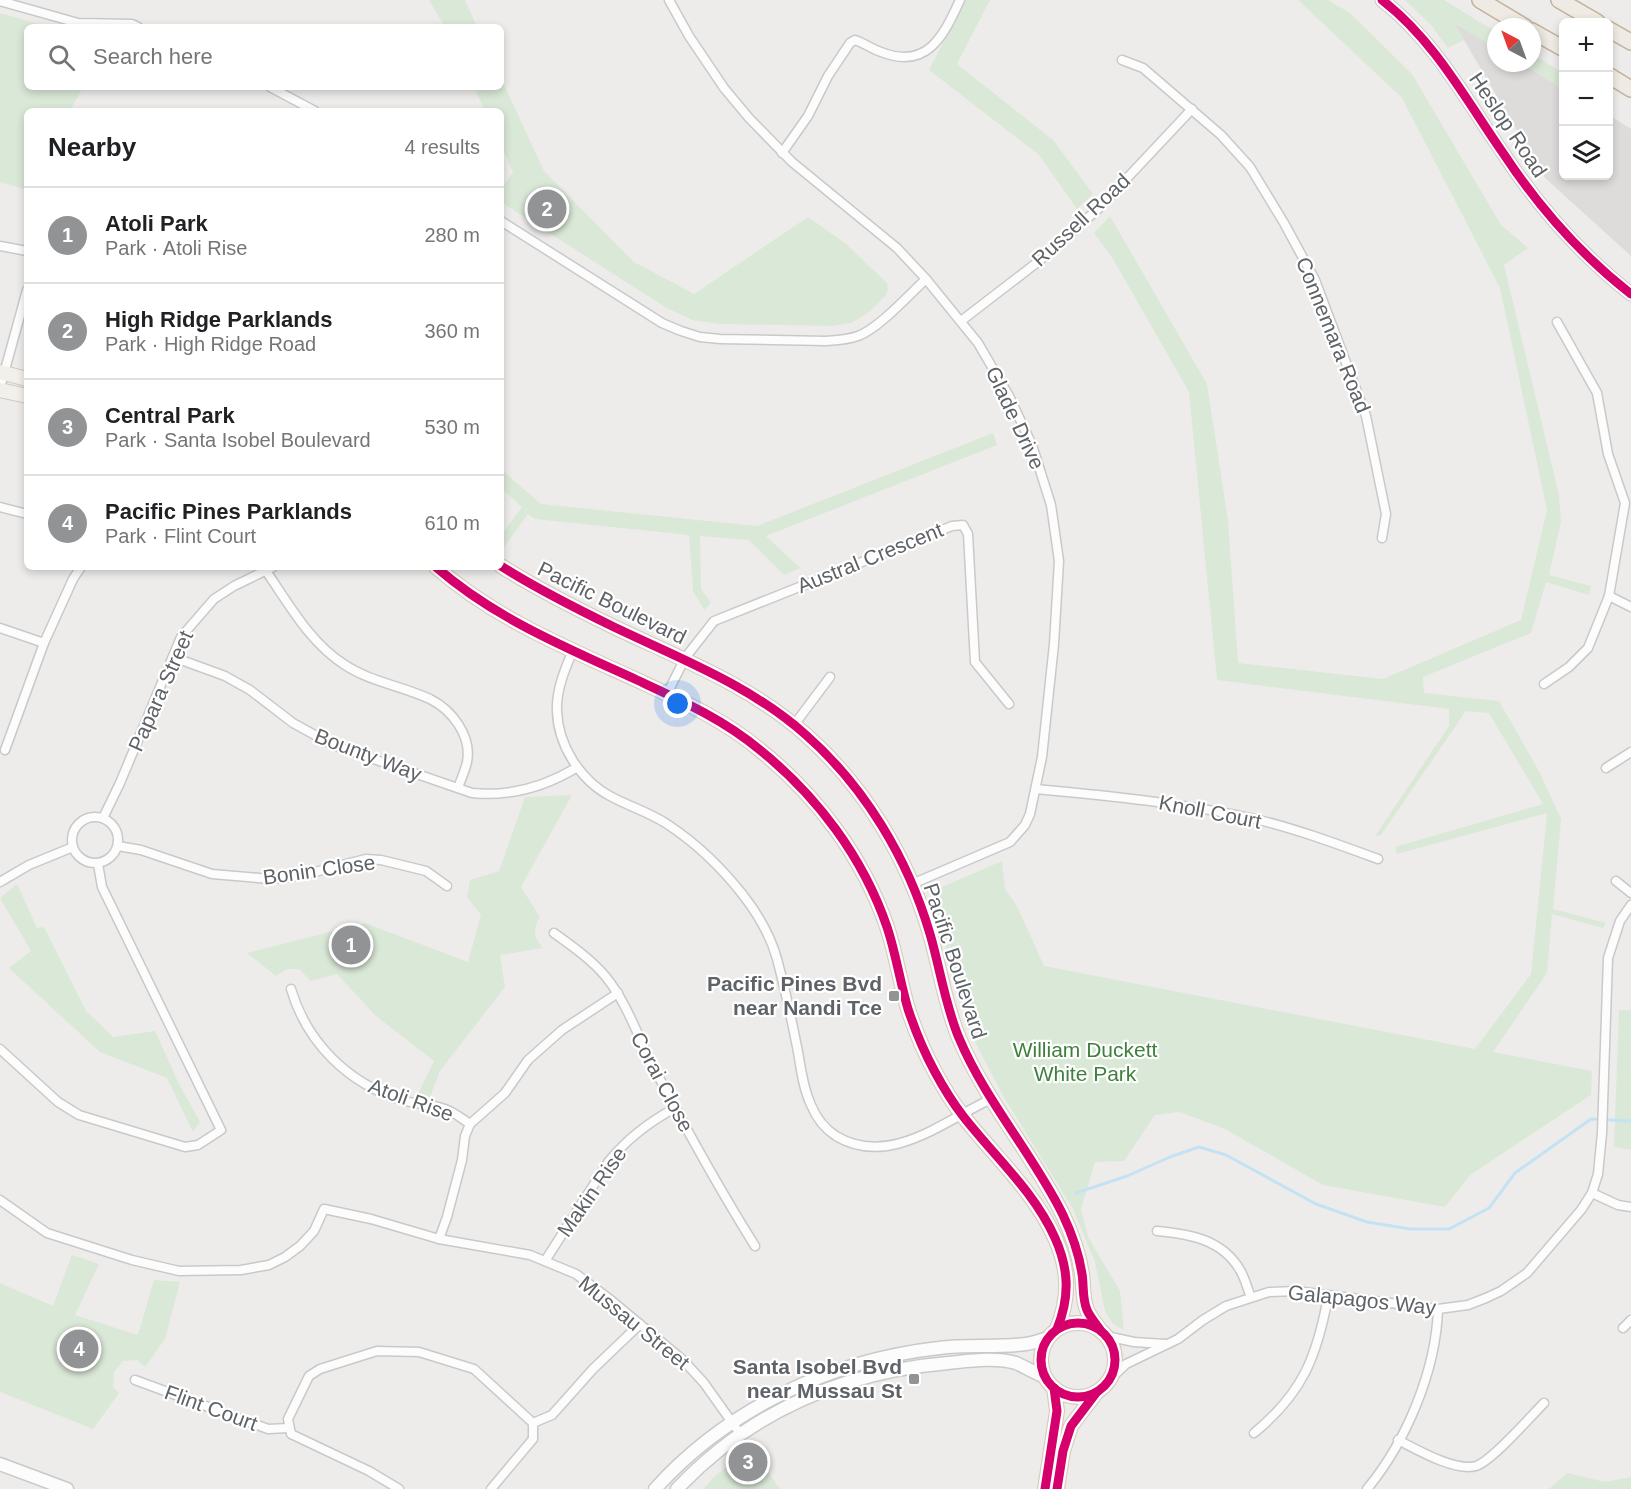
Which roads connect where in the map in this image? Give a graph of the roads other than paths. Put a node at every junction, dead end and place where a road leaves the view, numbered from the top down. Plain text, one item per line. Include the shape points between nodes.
1 (669, 0) edge
2 (960, 0) edge
3 (1382, 0) edge
4 (1480, 0) edge
5 (1559, 0) edge
6 (0, 1) edge
7 (1511, 18) edge
8 (1590, 18) edge
9 (132, 24) edge
10 (1613, 32) edge
11 (1541, 36) edge
12 (1631, 42) edge
13 (1559, 47) edge
14 (1122, 60) dead end
15 (1613, 78) edge
16 (1631, 89) edge
17 (276, 90) edge
18 (309, 108) edge
19 (1192, 109) junction
20 (782, 153) junction
21 (504, 223) edge
22 (0, 246) edge
23 (24, 250) edge
24 (926, 279) junction
25 (1631, 294) edge
26 (24, 300) edge
27 (961, 321) junction
28 (1557, 322) dead end
29 (2, 373) edge
30 (24, 378) edge
31 (0, 389) edge
32 (24, 395) edge
33 (0, 507) edge
34 (24, 513) edge
35 (1382, 538) dead end
36 (504, 568) edge
37 (79, 570) edge
38 (268, 570) edge
39 (271, 570) edge
40 (439, 570) edge
41 (1609, 596) junction
42 (1631, 607) edge
43 (0, 628) edge
44 (44, 643) junction
45 (573, 650) junction
46 (173, 657) junction
47 (685, 658) junction
48 (830, 676) dead end
49 (1544, 684) dead end
50 (667, 694) junction
51 (1009, 704) dead end
52 (794, 724) junction
53 (5, 750) dead end
54 (1631, 752) edge
55 (576, 768) junction
56 (1606, 768) dead end
57 (458, 788) junction
58 (1036, 789) junction
59 (103, 818) junction
60 (118, 846) junction
61 (73, 847) junction
62 (1378, 859) dead end
63 (98, 864) junction
64 (1616, 881) dead end
65 (0, 882) edge
66 (912, 884) junction
67 (447, 886) dead end
68 (1631, 893) edge
69 (1631, 905) edge
70 (554, 933) dead end
71 (291, 989) dead end
72 (618, 993) junction
73 (0, 1049) edge
74 (991, 1099) junction
75 (675, 1108) junction
76 (961, 1114) junction
77 (470, 1125) junction
78 (1592, 1193) junction
79 (0, 1200) edge
80 (1631, 1207) edge
81 (1157, 1231) dead end
82 (439, 1239) junction
83 (755, 1246) dead end
84 (545, 1261) junction
85 (1251, 1297) junction
86 (1328, 1297) junction
87 (1438, 1309) junction
88 (1631, 1320) edge
89 (640, 1324) junction
90 (1623, 1328) dead end
91 (1053, 1333) junction
92 (1104, 1333) junction
93 (1165, 1344) junction
94 (1045, 1377) junction
95 (135, 1380) dead end
96 (1109, 1380) junction
97 (1054, 1388) junction
98 (1096, 1393) junction
99 (1544, 1403) dead end
100 (533, 1423) junction
101 (733, 1423) junction
102 (288, 1428) junction
103 (1254, 1433) dead end
104 (741, 1435) junction
105 (1398, 1440) junction
106 (0, 1464) edge
107 (67, 1489) edge
108 (399, 1489) edge
109 (491, 1489) edge
110 (655, 1489) edge
111 (677, 1489) edge
112 (1045, 1489) edge
113 (1058, 1489) edge
114 (1366, 1489) edge

1 - 20 street, Glade Drive via 724,88
2 - 20 street via 936,43 919,56 906,58 855,40 850,42
3 - 25 street, Heslop Road via 1430,46 1503,155 1551,216
4 - 7 highway
5 - 8 highway
6 - 9 street via 78,23
10 - 12 highway
11 - 13 highway
14 - 19 street, Connemara Road via 1143,68
15 - 16 highway
17 - 18 street
19 - 27 street, Russell Road via 1098,209
19 - 35 street, Connemara Road via 1250,167 1315,280 1366,416 1386,514
20 - 24 street, Glade Drive via 897,248
21 - 24 street via 662,323 700,337 826,341 850,338 868,331
22 - 23 street
24 - 27 street, Glade Drive
26 - 29 street
27 - 58 street, Glade Drive via 1010,396 1032,445 1051,505 1059,561 1051,678
28 - 41 street via 1597,393 1608,454 1625,503
29 - 30 main road
29 - 31 street
31 - 32 main road
33 - 34 street
36 - 47 main road, Pacific Boulevard via 532,586
37 - 44 street
38 - 46 street, Papara Street via 214,599 181,637
39 - 57 street via 309,633 335,658 374,680 429,699 447,710 459,724 467,743 467,761
40 - 45 main road via 487,606
41 - 42 street
41 - 49 street via 1588,648
43 - 44 street
44 - 53 street
45 - 50 main road
45 - 55 street via 557,711
46 - 57 street, Bounty Way via 233,680 293,723 333,745
46 - 59 street, Papara Street
47 - 50 street, Austral Crescent
47 - 51 street, Austral Crescent via 714,621 952,526 963,525 968,534 975,662
47 - 52 main road, Pacific Boulevard via 769,705
48 - 52 street
50 - 76 main road via 725,724 758,748 786,771 831,822 870,886 887,927 920,1041
52 - 66 main road, Pacific Boulevard via 857,791 884,830
54 - 56 street
55 - 57 street, Bounty Way via 537,787 511,793 490,795
55 - 76 street via 608,795 666,823 699,848 746,899 776,957 806,1093 825,1127 855,1145 885,1148 913,1139
58 - 62 street, Knoll Court via 1169,803 1227,814 1310,835
58 - 66 street, Glade Drive via 1025,825 1010,842
59 - 60 street via 116,829
59 - 61 street via 94,817 79,824 74,830
60 - 63 street via 111,858
60 - 67 street, Bonin Close via 212,874 251,878 299,876 366,859 381,860 426,871
61 - 63 street via 82,860
61 - 65 street
63 - 73 street via 102,887 221,1130 198,1145 185,1147 79,1115 43,1090
64 - 68 street
66 - 74 main road, Pacific Boulevard via 930,933 950,1014
69 - 78 street, Galapagos Way via 1620,921 1608,958 1601,1156
70 - 72 street, Corai Close via 598,968
71 - 77 street, Atoli Rise via 308,1029 344,1070 391,1097 440,1107
72 - 75 street, Corai Close
72 - 77 street via 528,1060 505,1093
74 - 76 street
74 - 92 main road, Pacific Boulevard via 1064,1216 1078,1252 1083,1299
75 - 83 street, Corai Close
75 - 84 street, Makin Rise via 649,1123 619,1149
76 - 91 main road via 1038,1207 1055,1237 1068,1291 1064,1313
77 - 82 street
78 - 80 street
78 - 87 street, Galapagos Way via 1527,1273 1486,1298
79 - 82 street, Mussau Street via 47,1233 132,1260 179,1270 241,1270 269,1265 300,1246 314,1231 324,1209
81 - 85 street via 1182,1233 1212,1243 1240,1270
82 - 84 street, Mussau Street
84 - 89 street, Mussau Street via 576,1274
85 - 86 street, Galapagos Way via 1296,1291
85 - 93 street, Galapagos Way via 1226,1305
86 - 87 street, Galapagos Way
86 - 103 street via 1312,1362 1274,1417
87 - 105 street via 1437,1334 1425,1382
88 - 90 street
89 - 100 street via 552,1415
89 - 101 street, Mussau Street via 683,1360
91 - 92 main road via 1068,1324 1080,1323
91 - 94 main road via 1041,1357
91 - 101 street via 1028,1344 942,1347 852,1365 754,1407
92 - 93 street via 1134,1342
92 - 96 main road via 1114,1353
93 - 96 street, Galapagos Way via 1126,1364
94 - 97 main road
94 - 104 street via 998,1360 908,1366 817,1393
95 - 102 street, Flint Court via 268,1429
96 - 98 main road
97 - 98 main road via 1074,1397
97 - 112 main road via 1057,1411
98 - 113 main road via 1071,1426 1062,1451
99 - 105 street via 1496,1452 1476,1466 1429,1457
100 - 102 street via 474,1369 419,1352 377,1351 309,1376 288,1419
100 - 109 street via 533,1439
101 - 104 street, Mussau Street
101 - 110 street via 670,1472
102 - 108 street via 298,1439
104 - 111 street
105 - 114 street
106 - 107 street

